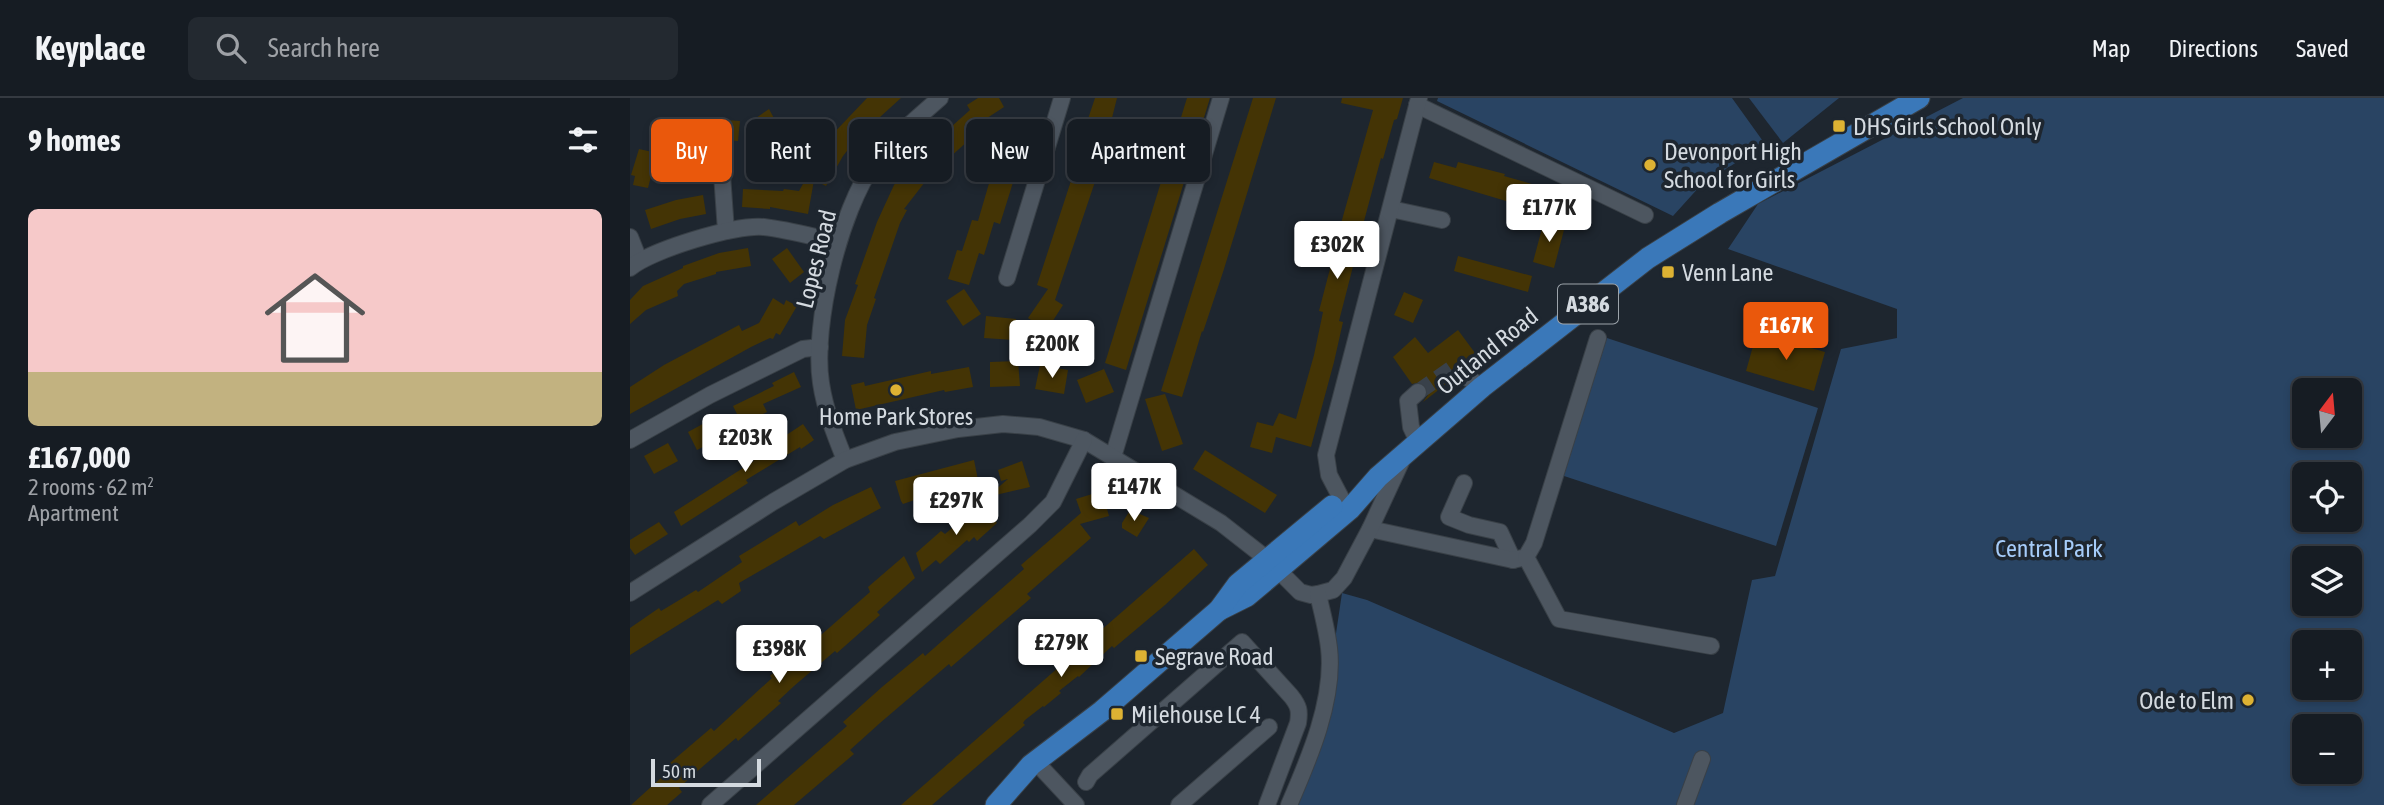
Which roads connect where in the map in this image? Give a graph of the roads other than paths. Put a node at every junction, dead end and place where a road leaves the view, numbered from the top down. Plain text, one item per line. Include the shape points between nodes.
1 (940, 98) edge
2 (1062, 98) edge
3 (1222, 98) edge
4 (1919, 98) edge
5 (1418, 102) edge
6 (723, 182) edge
7 (1391, 209) junction
8 (1645, 215) dead end
9 (1442, 220) dead end
10 (726, 231) junction
11 (630, 237) edge
12 (838, 242) junction
13 (635, 264) edge
14 (1007, 278) dead end
15 (1598, 338) dead end
16 (820, 347) junction
17 (1462, 372) dead end
18 (1482, 387) junction
19 (1418, 393) tunnel mouth
20 (630, 439) edge
21 (1084, 440) junction
22 (1411, 449) junction
23 (1113, 457) junction
24 (845, 460) junction
25 (1378, 477) junction
26 (1464, 483) dead end
27 (1341, 498) junction
28 (1370, 529) junction
29 (1520, 558) junction
30 (1272, 565) junction
31 (630, 593) edge
32 (1318, 594) junction
33 (1711, 646) dead end
34 (1269, 727) dead end
35 (1702, 759) dead end
36 (1040, 766) junction
37 (1086, 782) dead end
38 (710, 805) edge
39 (996, 805) edge
40 (1002, 805) edge
41 (1076, 805) edge
42 (1179, 805) edge
43 (1267, 805) edge
44 (1289, 805) edge
45 (1685, 805) edge

1 - 12 street, Lopes Road via 874,163
2 - 14 street
3 - 23 street
4 - 18 main road, Outland Road / A386 via 1648,258
5 - 7 street
5 - 8 street
6 - 10 street
7 - 9 street
7 - 27 street via 1326,455 1329,475
10 - 12 street via 761,227
10 - 13 street
11 - 13 street
12 - 16 street, Lopes Road
15 - 29 street via 1534,543
16 - 20 street via 803,349
16 - 24 street, Lopes Road via 826,411
17 - 18 street
18 - 22 main road, Outland Road / A386
19 - 22 street via 1408,401
21 - 23 street
21 - 24 street via 1038,427 1003,424 895,442
21 - 38 street via 1053,502 1030,525
22 - 25 main road, Outland Road / A386
22 - 28 street
23 - 30 street via 1221,523
24 - 31 street
25 - 27 main road, Outland Road / A386
25 - 30 main road, Outland Road via 1350,509
26 - 29 street via 1449,517 1500,532
27 - 30 main road, Outland Road / A386
28 - 29 street
28 - 32 street via 1344,578 1332,590
29 - 33 street via 1559,619
30 - 32 street via 1300,592
30 - 36 main road, Outland Road / A386 via 1238,584 1219,610
32 - 44 street via 1329,650 1327,692 1308,761
34 - 42 street
35 - 45 street
36 - 39 main road, Outland Road / A386
36 - 40 main road, Outland Road / A386
36 - 41 street
37 - 43 street via 1242,642 1300,712

